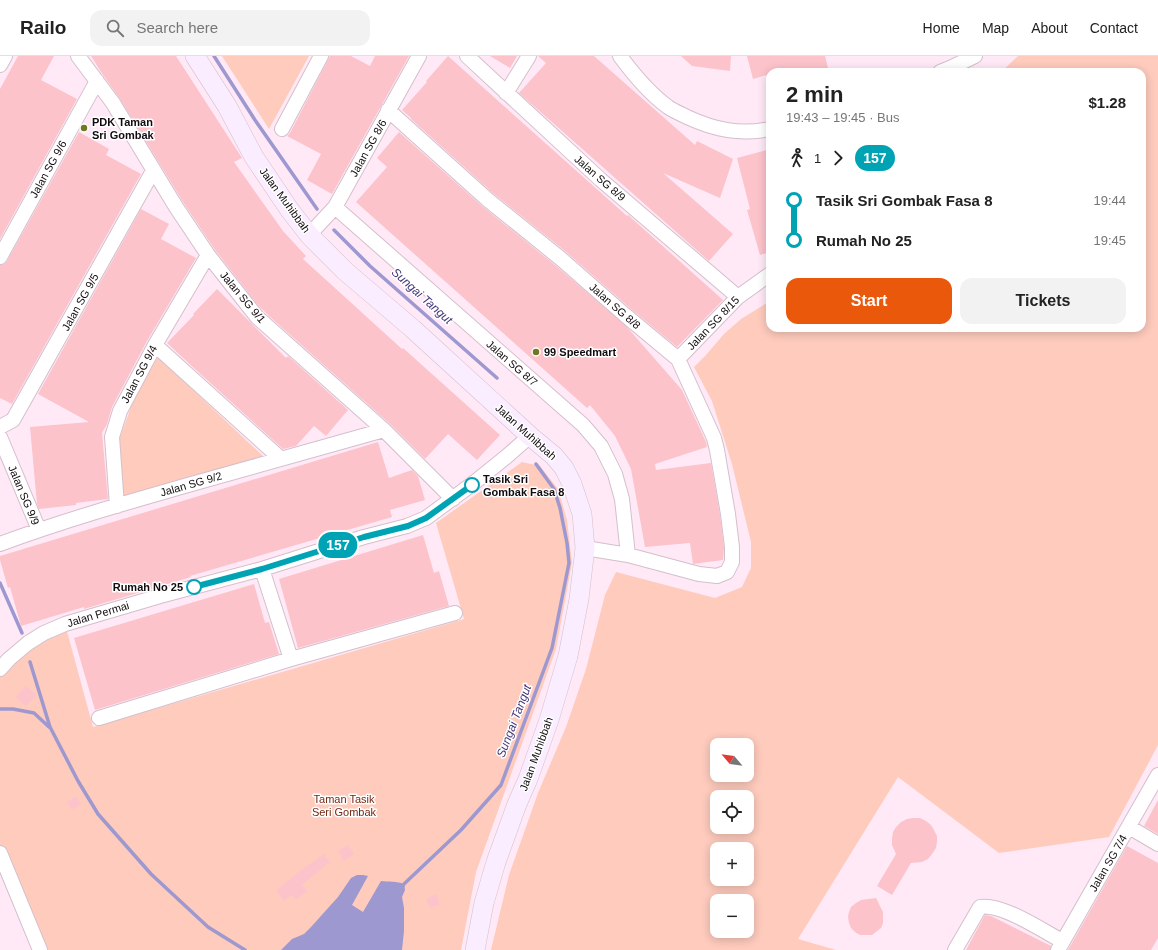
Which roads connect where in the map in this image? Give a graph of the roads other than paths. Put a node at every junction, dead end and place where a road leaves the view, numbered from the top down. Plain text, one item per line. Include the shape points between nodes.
1 (5, 56) edge
2 (78, 56) edge
3 (195, 56) edge
4 (321, 56) edge
5 (419, 56) edge
6 (467, 56) edge
7 (529, 56) edge
8 (620, 56) edge
9 (975, 56) edge
10 (0, 65) edge
11 (950, 68) edge
12 (97, 81) junction
13 (506, 93) junction
14 (388, 110) junction
15 (282, 129) dead end
16 (766, 130) edge
17 (153, 171) junction
18 (335, 207) junction
19 (309, 235) junction
20 (208, 255) junction
21 (0, 257) edge
22 (766, 277) edge
23 (738, 297) junction
24 (155, 345) junction
25 (678, 359) junction
26 (0, 427) edge
27 (384, 430) junction
28 (530, 436) junction
29 (0, 438) edge
30 (280, 458) junction
31 (453, 499) junction
32 (117, 506) junction
33 (39, 530) junction
34 (0, 544) edge
35 (586, 548) junction
36 (628, 555) junction
37 (262, 569) junction
38 (455, 613) dead end
39 (291, 659) junction
40 (0, 669) edge
41 (99, 718) dead end
42 (1158, 775) edge
43 (1129, 828) junction
44 (1158, 844) edge
45 (0, 853) edge
46 (1060, 946) edge
47 (40, 950) edge
48 (475, 950) edge
49 (956, 950) edge

1 - 10 street
2 - 12 street, Jalan SG 9/1
3 - 19 street, Jalan Muhibbah via 227,106 254,157
4 - 15 street
5 - 14 street, Jalan SG 8/6
6 - 13 street, Jalan SG 8/9
7 - 13 street
8 - 16 street via 669,108 714,128 739,132
9 - 11 street
12 - 17 street, Jalan SG 9/1
12 - 21 street, Jalan SG 9/6
13 - 23 street, Jalan SG 8/9 via 601,180
14 - 18 street, Jalan SG 8/6
14 - 25 street, Jalan SG 8/8 via 494,206 560,258
17 - 20 street, Jalan SG 9/1
17 - 26 street, Jalan SG 9/5 via 13,420
18 - 19 street, Jalan SG 8/6
18 - 36 street, Jalan SG 8/7 via 583,425 601,446 615,474 622,499
19 - 28 street, Jalan Muhibbah via 345,271
20 - 24 street, Jalan SG 9/4
20 - 27 street, Jalan SG 9/1 via 258,317
22 - 23 street, Jalan SG 8/15
23 - 25 street, Jalan SG 8/15
24 - 30 street
24 - 32 street, Jalan SG 9/4 via 120,411 112,438
25 - 36 street, Jalan SG 8/8 via 714,438 728,514 732,562 727,572 717,576 699,574
27 - 30 street, Jalan SG 9/2
27 - 31 street, Jalan SG 9/1
28 - 31 street, Jalan Permai
28 - 35 street, Jalan Muhibbah via 554,456 572,484 582,514
29 - 33 street, Jalan SG 9/9
30 - 32 street, Jalan SG 9/2
31 - 37 street, Jalan Permai via 426,518 408,526
32 - 33 street, Jalan SG 9/2
33 - 34 street, Jalan SG 9/2
35 - 36 street
35 - 48 street, Jalan Muhibbah via 568,656 528,779 496,862 484,903
37 - 39 street
37 - 40 street, Jalan Permai via 160,596 44,632
38 - 39 street
39 - 41 street
42 - 43 street, Jalan SG 7/4
43 - 44 street
43 - 46 street, Jalan SG 7/4
45 - 47 street
46 - 49 street via 1006,910 983,906 980,907

